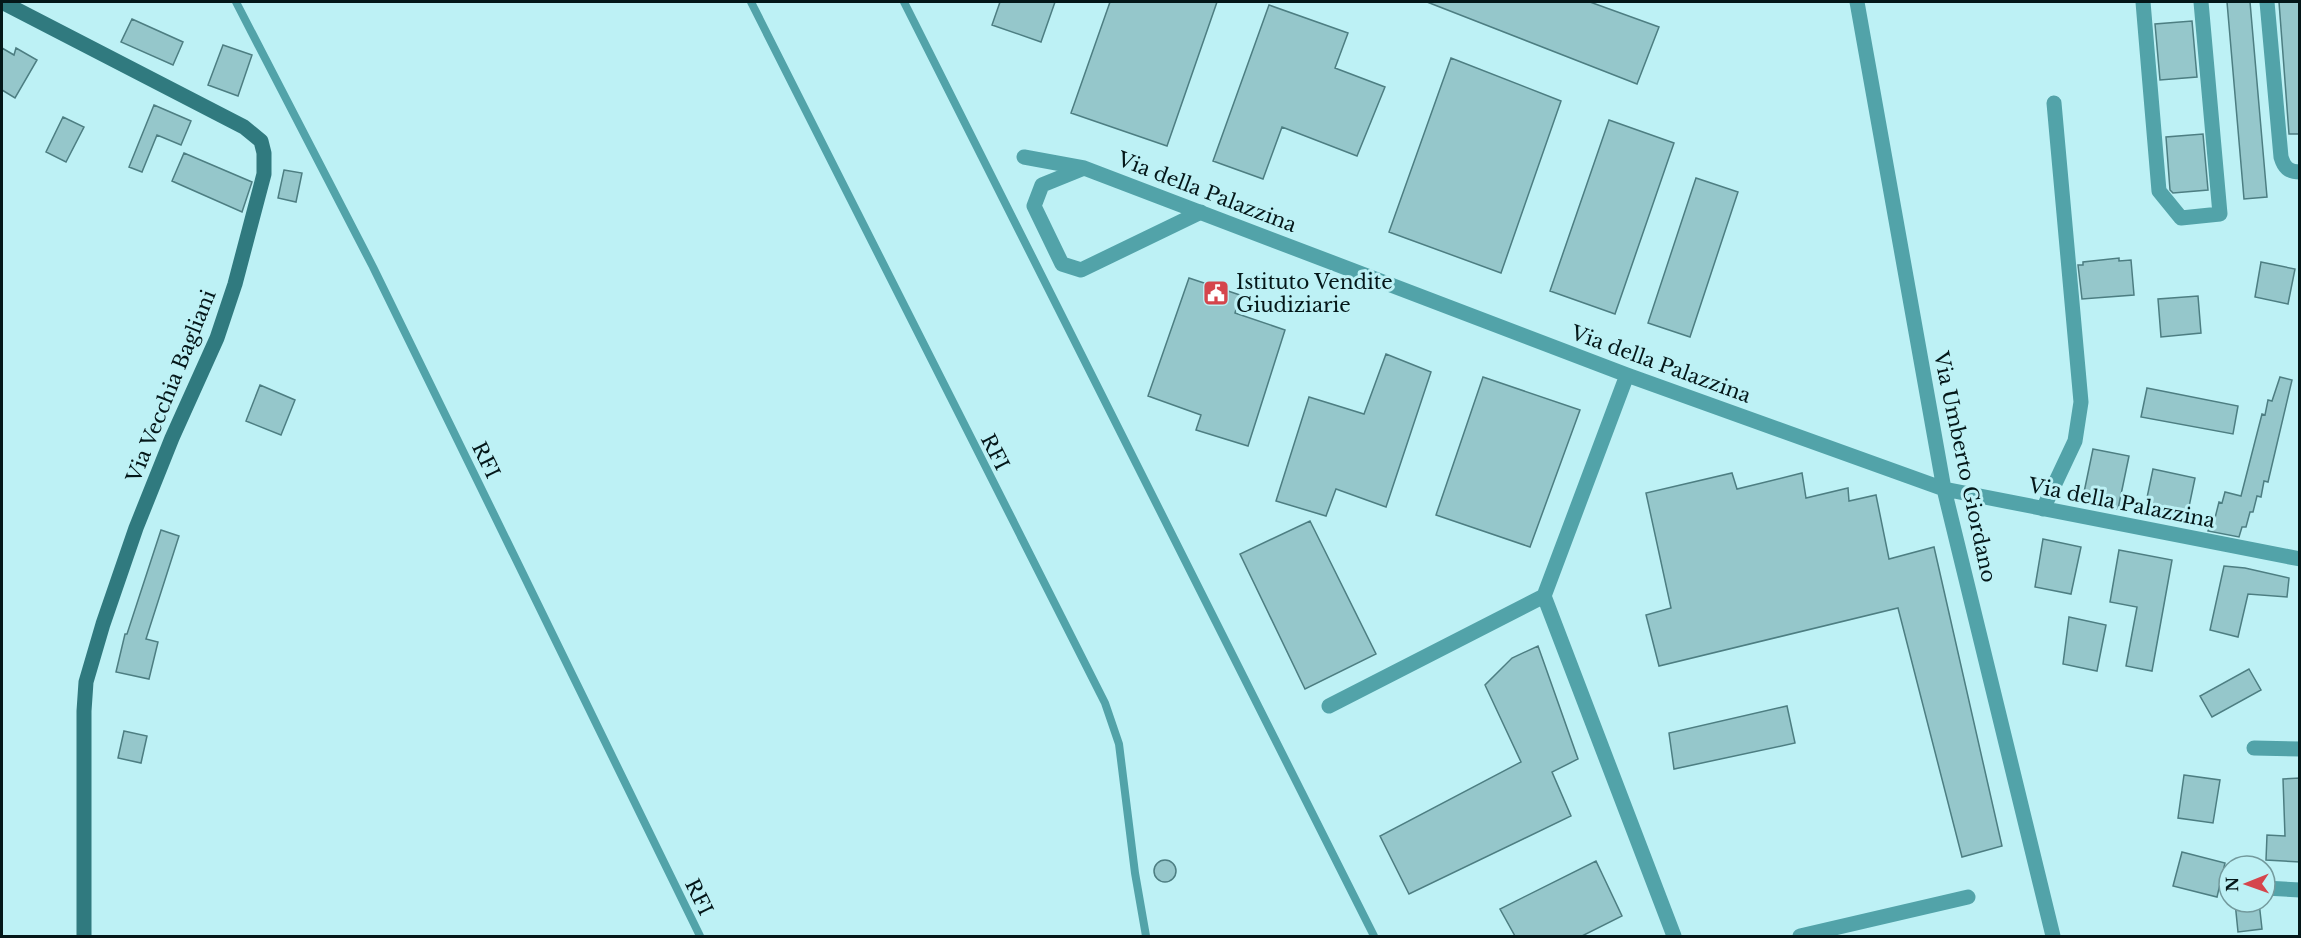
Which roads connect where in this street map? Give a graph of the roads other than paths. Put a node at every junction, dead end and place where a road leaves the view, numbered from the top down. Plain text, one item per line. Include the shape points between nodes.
1 (2, 2) edge
2 (236, 2) edge
3 (751, 2) edge
4 (904, 2) edge
5 (1857, 2) edge
6 (2143, 2) edge
7 (2201, 2) edge
8 (2267, 2) edge
9 (2054, 103) dead end
10 (1024, 157) dead end
11 (1084, 168) junction
12 (2300, 172) edge
13 (1201, 212) junction
14 (1627, 375) junction
15 (1944, 489) junction
16 (2043, 509) junction
17 (2300, 559) edge
18 (1544, 596) junction
19 (1329, 706) dead end
20 (2254, 748) dead end
21 (2300, 749) edge
22 (2277, 889) edge
23 (2300, 890) edge
24 (1968, 897) dead end
25 (84, 936) edge
26 (700, 936) edge
27 (1146, 936) edge
28 (1374, 936) edge
29 (1674, 936) edge
30 (1800, 936) edge
31 (2053, 936) edge

1 - 25 street, Via Vecchia Bagliani via 244,127 261,141 264,153 264,174 217,338 136,528 86,682
2 - 26 lane, RFI via 373,267
3 - 27 lane, RFI via 1105,703 1119,744
4 - 28 lane
5 - 15 street, Via Umberto Giordano
6 - 7 street via 2158,192 2181,218 2220,214
8 - 12 street via 2281,157 2290,171
9 - 16 street via 2081,402 2075,441
10 - 11 street, Via della Palazzina
11 - 13 street, Via della Palazzina
11 - 13 street via 1042,185 1034,206 1062,264 1081,270
13 - 14 street, Via della Palazzina
14 - 15 street, Via della Palazzina
14 - 18 street
15 - 16 street, Via della Palazzina
15 - 31 street, Via Umberto Giordano
16 - 17 street, Via della Palazzina
18 - 19 street
18 - 29 street
20 - 21 street
22 - 23 street
24 - 30 street

